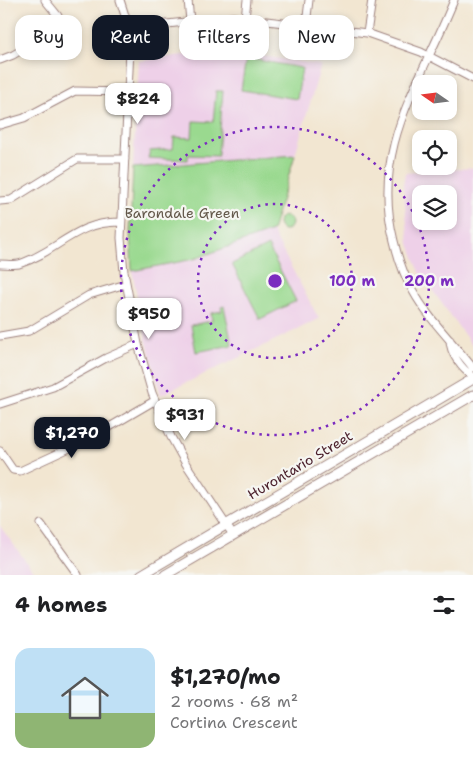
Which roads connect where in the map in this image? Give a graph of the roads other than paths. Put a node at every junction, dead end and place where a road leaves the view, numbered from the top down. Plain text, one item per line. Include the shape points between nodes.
1 (45, 0) edge
2 (120, 0) edge
3 (188, 0) edge
4 (247, 0) edge
5 (309, 0) edge
6 (372, 0) edge
7 (454, 0) edge
8 (125, 15) edge
9 (189, 15) edge
10 (245, 15) edge
11 (307, 15) edge
12 (354, 31) edge
13 (366, 33) junction
14 (430, 56) junction
15 (0, 60) edge
16 (130, 60) edge
17 (473, 79) edge
18 (128, 92) junction
19 (0, 124) edge
20 (125, 158) junction
21 (0, 201) edge
22 (121, 222) junction
23 (0, 264) edge
24 (126, 284) junction
25 (0, 336) edge
26 (450, 340) junction
27 (138, 344) junction
28 (473, 368) edge
29 (473, 378) edge
30 (473, 395) edge
31 (154, 401) junction
32 (0, 404) edge
33 (0, 451) edge
34 (41, 524) dead end
35 (226, 525) junction
36 (233, 535) junction
37 (78, 575) edge
38 (141, 575) edge
39 (165, 575) edge

1 - 15 street via 58,16 59,24 54,30
2 - 8 street
3 - 9 street
4 - 10 street
5 - 11 street
6 - 13 street
7 - 14 street
12 - 13 street
13 - 14 street
14 - 17 street
14 - 26 street via 402,115 393,144 388,171 388,206 396,248 408,282 429,316
16 - 18 street
18 - 19 street via 75,91 24,118
18 - 20 street
20 - 21 street via 77,159 11,200
20 - 22 street
22 - 23 street via 100,222 18,264
22 - 24 street
24 - 25 street via 89,295 29,330
24 - 27 street
26 - 28 street
26 - 29 street via 450,349
27 - 31 street
27 - 32 street via 53,387
29 - 35 main road, Hurontario Street
30 - 36 main road, Hurontario Street
31 - 33 street via 89,439 20,471 13,470
31 - 35 street via 177,449
34 - 37 street
35 - 36 street
35 - 38 main road, Hurontario Street
36 - 39 main road, Hurontario Street

